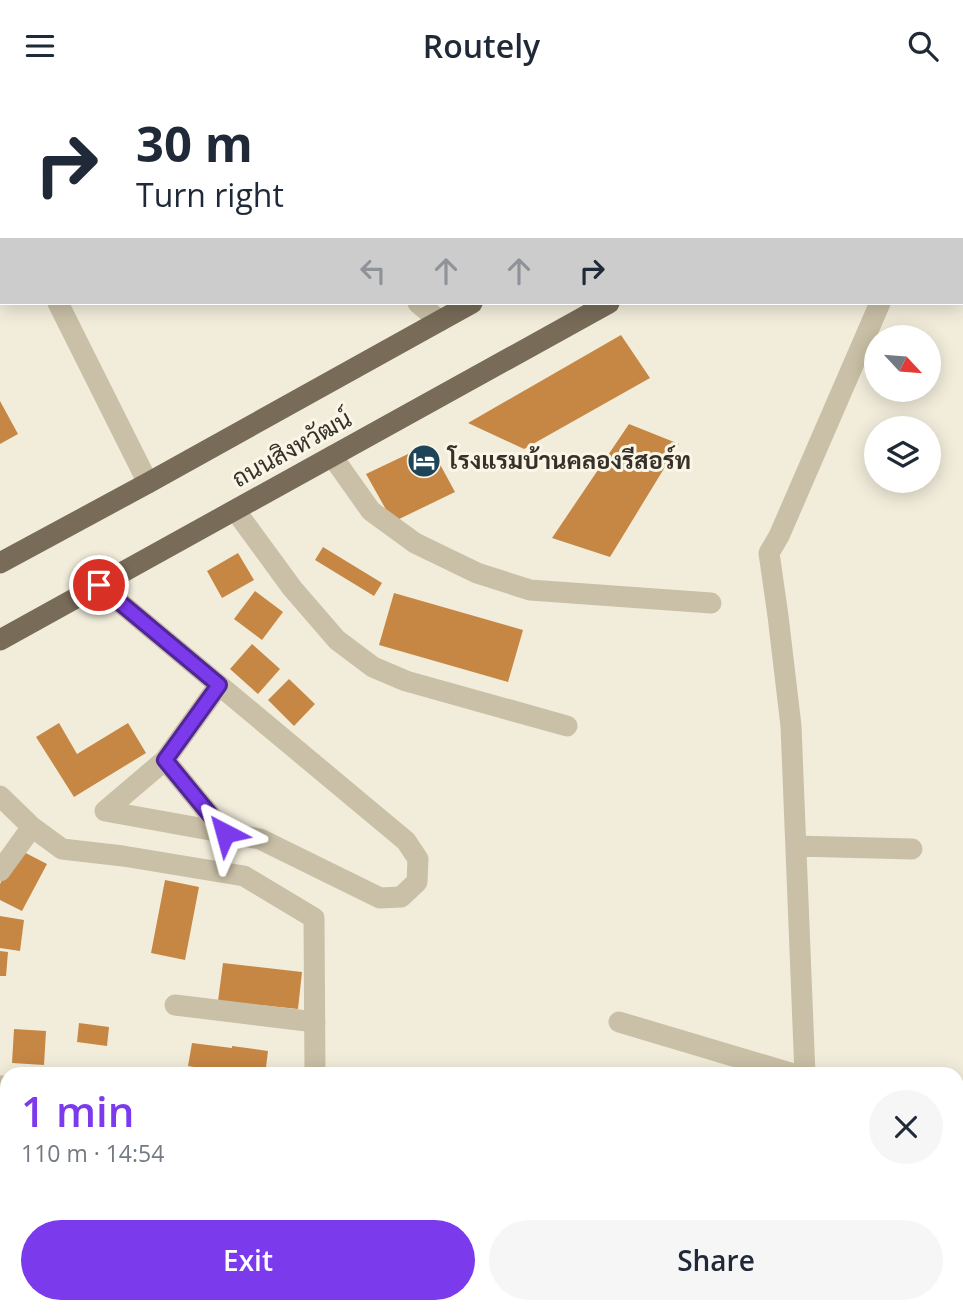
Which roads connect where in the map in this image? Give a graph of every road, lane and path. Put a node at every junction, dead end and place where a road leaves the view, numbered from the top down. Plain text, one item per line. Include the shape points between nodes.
1 (59, 305) edge
2 (420, 305) edge
3 (468, 305) edge
4 (605, 305) edge
5 (879, 305) edge
6 (440, 321) junction
7 (332, 456) junction
8 (148, 482) junction
9 (235, 510) junction
10 (0, 563) edge
11 (99, 585) junction
12 (711, 603) dead end
13 (0, 640) edge
14 (219, 685) junction
15 (566, 726) dead end
16 (165, 760) junction
17 (0, 796) edge
18 (32, 827) junction
19 (225, 833) junction
20 (796, 846) junction
21 (912, 849) dead end
22 (0, 871) edge
23 (175, 1005) dead end
24 (315, 1022) junction
25 (619, 1022) dead end
26 (315, 1067) edge
27 (770, 1067) edge
28 (805, 1067) edge

1 - 8 street
2 - 6 street
3 - 6 main road, ถนนสิงหวัฒน์
4 - 7 main road, ถนนสิงหวัฒน์
5 - 20 street via 769,553 791,726
6 - 8 main road, ถนนสิงหวัฒน์
7 - 9 main road, ถนนสิงหวัฒน์
7 - 12 street via 371,511 415,543 477,573 530,590
8 - 10 main road, ถนนสิงหวัฒน์
9 - 11 main road, ถนนสิงหวัฒน์
9 - 15 street via 337,640 373,667 406,681
11 - 13 main road, ถนนสิงหวัฒน์
11 - 14 street
14 - 16 street
14 - 19 street via 406,841 418,859 417,882 401,897 380,898 260,839
16 - 19 street
16 - 19 street via 104,811
17 - 18 street
18 - 22 street
18 - 24 street via 62,849 244,876 314,918
20 - 21 street
20 - 28 street
23 - 24 street
24 - 26 street
25 - 27 street

